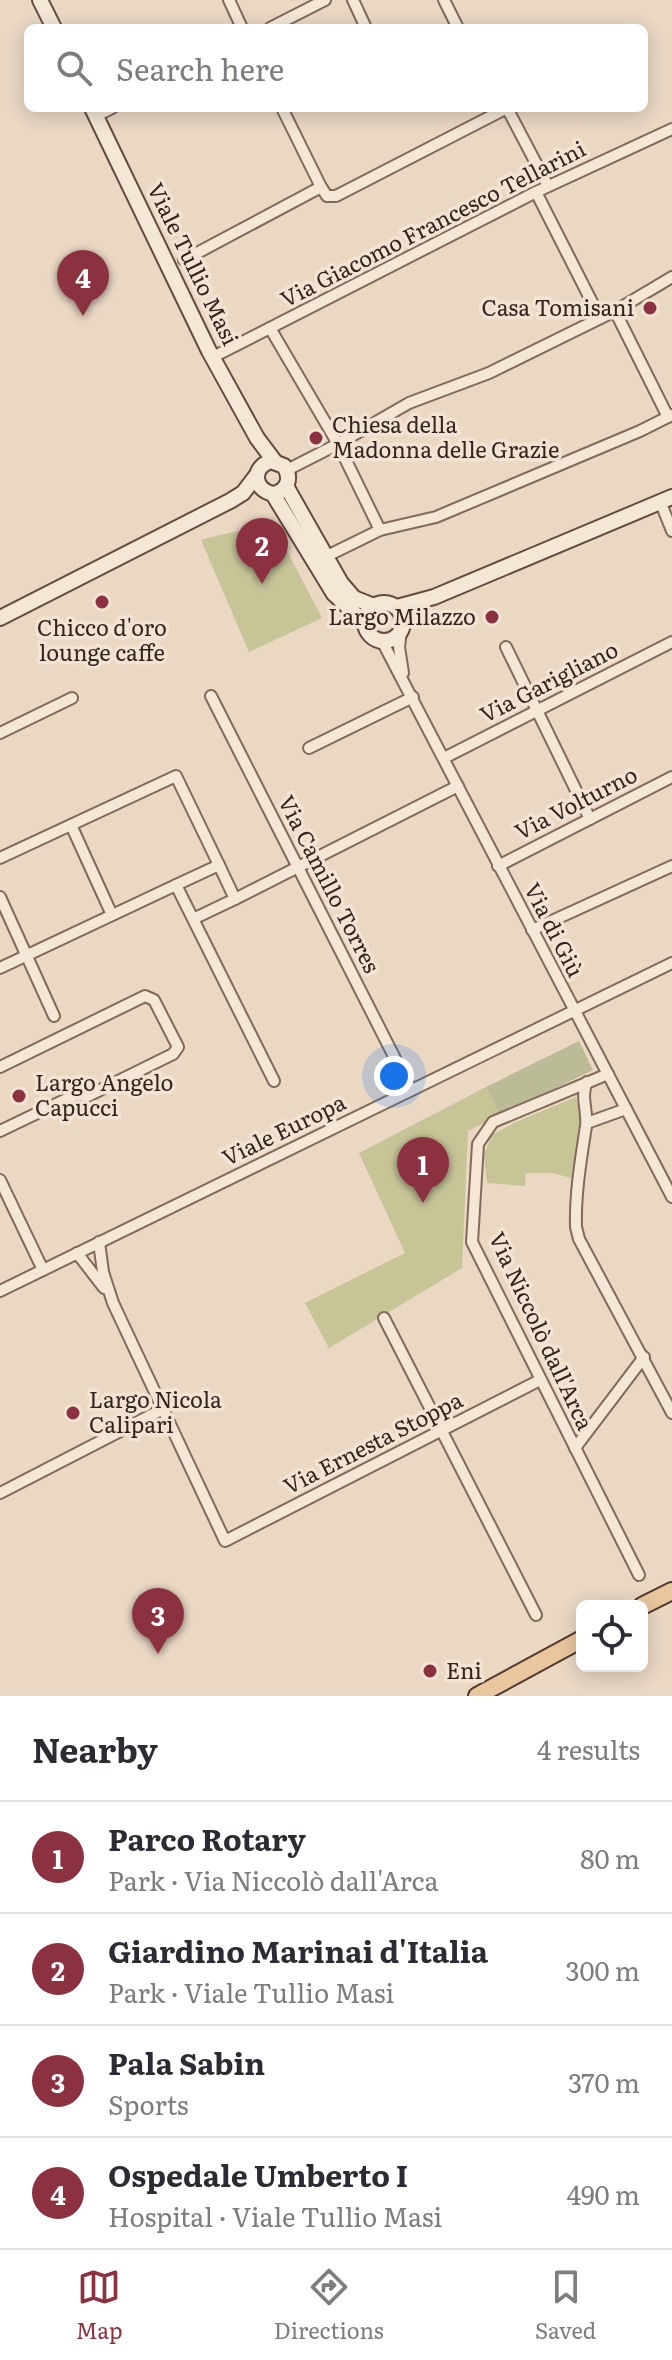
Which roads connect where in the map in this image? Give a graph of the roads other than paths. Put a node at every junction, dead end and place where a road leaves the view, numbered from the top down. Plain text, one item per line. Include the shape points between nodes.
1 (40, 0) edge
2 (229, 0) edge
3 (325, 0) edge
4 (353, 0) edge
5 (444, 0) edge
6 (52, 24) edge
7 (240, 24) edge
8 (278, 24) edge
9 (364, 24) edge
10 (456, 24) edge
11 (94, 112) edge
12 (284, 112) edge
13 (499, 112) edge
14 (509, 112) edge
15 (672, 129) edge
16 (548, 186) junction
17 (321, 187) junction
18 (536, 192) junction
19 (184, 260) dead end
20 (672, 277) edge
21 (615, 311) junction
22 (600, 318) junction
23 (270, 328) junction
24 (213, 357) junction
25 (670, 416) edge
26 (257, 438) junction
27 (338, 444) junction
28 (281, 466) junction
29 (258, 472) junction
30 (286, 486) junction
31 (243, 493) junction
32 (268, 493) junction
33 (666, 499) edge
34 (380, 530) junction
35 (672, 531) edge
36 (325, 557) junction
37 (434, 597) junction
38 (374, 606) junction
39 (397, 607) junction
40 (0, 618) edge
41 (366, 624) junction
42 (402, 627) junction
43 (382, 641) junction
44 (672, 642) edge
45 (506, 647) dead end
46 (404, 679) junction
47 (211, 696) dead end
48 (413, 697) junction
49 (72, 698) dead end
50 (537, 710) junction
51 (0, 733) edge
52 (309, 748) dead end
53 (444, 758) junction
54 (672, 777) edge
55 (458, 786) junction
56 (590, 819) junction
57 (71, 825) junction
58 (0, 858) edge
59 (219, 865) junction
60 (498, 866) junction
61 (672, 866) edge
62 (298, 868) junction
63 (176, 885) junction
64 (0, 897) edge
65 (235, 899) junction
66 (112, 915) junction
67 (193, 919) junction
68 (532, 930) junction
69 (28, 955) junction
70 (672, 963) edge
71 (0, 968) edge
72 (574, 1012) junction
73 (54, 1016) dead end
74 (0, 1067) edge
75 (608, 1074) junction
76 (274, 1081) dead end
77 (587, 1082) junction
78 (411, 1090) junction
79 (626, 1109) junction
80 (587, 1123) junction
81 (0, 1131) edge
82 (0, 1180) edge
83 (672, 1197) edge
84 (99, 1242) junction
85 (77, 1253) junction
86 (43, 1270) junction
87 (0, 1291) edge
88 (113, 1303) junction
89 (384, 1318) dead end
90 (644, 1357) junction
91 (540, 1380) junction
92 (163, 1409) junction
93 (672, 1413) edge
94 (442, 1431) junction
95 (575, 1448) junction
96 (0, 1493) edge
97 (639, 1575) dead end
98 (672, 1591) edge
99 (648, 1603) edge
100 (536, 1615) dead end
101 (576, 1642) edge
102 (477, 1696) edge

1 - 6 main road
2 - 7 street
3 - 8 street
4 - 9 street
5 - 10 street
11 - 24 main road, Viale Tullio Masi
12 - 17 street
13 - 17 street via 336,196 327,196
14 - 16 street
15 - 16 street, Via Giacomo Francesco Tellarini
16 - 18 street, Via Giacomo Francesco Tellarini
17 - 19 street
18 - 22 street
18 - 23 street, Via Giacomo Francesco Tellarini
20 - 21 street
21 - 22 street
21 - 25 street
22 - 27 street via 489,373 409,403
23 - 24 street, Via Giacomo Francesco Tellarini
23 - 27 street
24 - 26 main road, Viale Tullio Masi
25 - 34 street via 436,517
26 - 28 main road, Viale Tullio Masi
26 - 29 main road, Viale Tullio Masi
27 - 28 street
27 - 34 street
28 - 29 main road via 266,463
28 - 30 main road via 289,475
29 - 31 main road
29 - 32 main road, Viale Tullio Masi via 258,485
30 - 32 main road
30 - 36 main road
31 - 32 main road
31 - 40 main road
32 - 41 main road, Viale Tullio Masi via 334,594
33 - 35 street
33 - 37 main road
34 - 36 street
36 - 38 main road via 354,598
37 - 39 main road
37 - 42 main road
38 - 39 main road
38 - 41 main road
39 - 42 main road
41 - 43 main road, Viale Tullio Masi
42 - 43 main road via 393,639
42 - 46 street, Via di Giù
43 - 46 street, Via di Giù
44 - 50 street, Via Garigliano
45 - 50 street
46 - 48 street, Via di Giù
47 - 62 street, Via Camillo Torres
48 - 52 street
48 - 53 street, Via di Giù
49 - 51 street
50 - 53 street, Via Garigliano
50 - 56 street
53 - 55 street, Via di Giù
54 - 56 street, Via Volturno
55 - 60 street, Via di Giù
55 - 62 street
56 - 60 street, Via Volturno
57 - 58 street
57 - 59 street via 176,776
57 - 66 street
59 - 63 street
59 - 65 street
60 - 68 street, Via di Giù
61 - 68 street
62 - 65 street
62 - 78 street, Via Camillo Torres
63 - 66 street
63 - 67 street
64 - 69 street
65 - 67 street
66 - 69 street
67 - 76 street
68 - 72 street, Via di Giù
69 - 71 street
69 - 73 street
70 - 72 street, Viale Europa
72 - 75 street, Via di Giù
72 - 78 street, Viale Europa
74 - 81 street via 142,996 152,997 177,1044 176,1053
75 - 77 street, Via Niccolò dall'Arca
75 - 79 street, Via di Giù
77 - 80 street
77 - 91 street, Via Niccolò dall'Arca via 493,1122 478,1144 472,1242
78 - 84 street, Viale Europa
79 - 80 street
79 - 83 street, Via di Giù
80 - 90 street via 576,1227
82 - 86 street
84 - 85 street, Viale Europa
84 - 88 street
85 - 86 street, Viale Europa
85 - 88 street
86 - 87 street, Viale Europa
88 - 92 street
89 - 94 street
90 - 93 street
90 - 95 street
91 - 94 street, Via Ernesta Stoppa
91 - 95 street, Via Niccolò dall'Arca
92 - 94 street, Via Ernesta Stoppa via 225,1541
92 - 96 street
94 - 100 street
95 - 97 street, Via Niccolò dall'Arca
98 - 99 main road
101 - 102 main road

